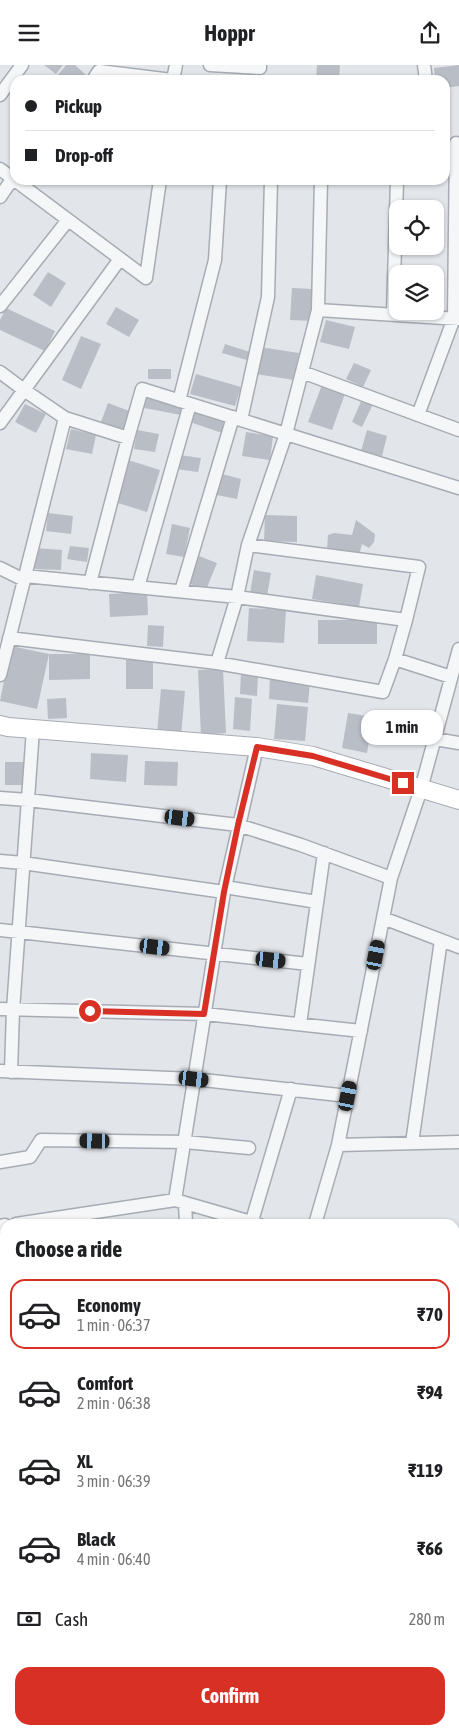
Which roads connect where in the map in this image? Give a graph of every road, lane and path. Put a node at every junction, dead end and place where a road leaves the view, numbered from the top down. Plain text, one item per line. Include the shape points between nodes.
1 (210, 65) edge
2 (260, 65) edge
3 (107, 68) edge
4 (96, 75) edge
5 (146, 75) edge
6 (10, 81) edge
7 (0, 95) edge
8 (453, 143) edge
9 (14, 185) edge
10 (23, 185) edge
11 (159, 185) edge
12 (220, 185) edge
13 (271, 185) edge
14 (321, 185) edge
15 (397, 185) edge
16 (0, 197) edge
17 (68, 220) junction
18 (120, 259) junction
19 (394, 265) edge
20 (0, 306) edge
21 (318, 310) junction
22 (389, 315) edge
23 (444, 317) edge
24 (457, 318) edge
25 (0, 372) edge
26 (302, 372) junction
27 (24, 390) junction
28 (184, 403) junction
29 (418, 415) junction
30 (65, 418) junction
31 (237, 419) junction
32 (0, 423) edge
33 (459, 430) edge
34 (286, 434) junction
35 (128, 438) junction
36 (459, 488) edge
37 (248, 545) junction
38 (0, 568) edge
39 (24, 578) junction
40 (90, 583) junction
41 (138, 587) junction
42 (181, 591) junction
43 (237, 597) junction
44 (406, 620) junction
45 (9, 639) junction
46 (458, 657) edge
47 (395, 659) junction
48 (217, 663) junction
49 (0, 675) edge
50 (451, 677) junction
51 (0, 725) edge
52 (33, 729) junction
53 (435, 739) junction
54 (459, 743) edge
55 (257, 747) junction
56 (421, 789) junction
57 (0, 798) edge
58 (28, 800) junction
59 (459, 800) edge
60 (238, 825) junction
61 (324, 853) junction
62 (0, 861) edge
63 (23, 863) junction
64 (391, 878) junction
65 (224, 890) junction
66 (317, 902) junction
67 (383, 918) junction
68 (0, 930) edge
69 (18, 932) junction
70 (441, 940) junction
71 (459, 947) edge
72 (214, 954) junction
73 (308, 964) junction
74 (6, 1009) edge
75 (204, 1014) junction
76 (300, 1024) junction
77 (361, 1031) junction
78 (5, 1071) edge
79 (194, 1079) junction
80 (291, 1089) junction
81 (348, 1096) junction
82 (185, 1142) junction
83 (459, 1142) edge
84 (412, 1143) junction
85 (338, 1145) junction
86 (249, 1148) dead end
87 (0, 1162) edge
88 (180, 1201) junction
89 (52, 1219) edge
90 (185, 1219) edge
91 (240, 1219) edge
92 (254, 1219) edge
93 (316, 1219) edge

1 - 2 street via 260,68
3 - 4 street
3 - 5 street
6 - 7 street
8 - 24 street
9 - 16 street
10 - 17 street
11 - 18 street via 146,278
12 - 28 street via 216,260
13 - 31 street via 268,297
14 - 21 street
15 - 19 street
17 - 18 street
17 - 20 street
18 - 27 street
21 - 22 street
21 - 26 street
23 - 24 street
24 - 29 street
25 - 27 street
26 - 29 street
26 - 34 street
27 - 30 street
27 - 32 street
28 - 31 street
28 - 35 street via 142,389
28 - 41 street
29 - 33 street
30 - 35 street
30 - 39 street
31 - 34 street
31 - 42 street
34 - 36 street
34 - 37 street
35 - 40 street
37 - 43 street
37 - 44 street via 419,567
38 - 39 street
39 - 40 street
39 - 45 street
40 - 41 street
41 - 42 street
42 - 43 street
43 - 44 street
43 - 48 street
44 - 47 street
45 - 48 street
45 - 49 street
46 - 50 street
47 - 48 street via 383,692
47 - 50 street
50 - 53 street
51 - 52 street
52 - 55 street
52 - 58 street
53 - 54 street
53 - 56 street
55 - 56 street via 313,756
55 - 60 street
56 - 59 street
56 - 64 street
57 - 58 street
58 - 60 street
58 - 63 street
60 - 61 street
60 - 65 street
61 - 64 street
61 - 66 street
62 - 63 street
63 - 65 street
63 - 69 street
64 - 67 street
65 - 66 street
65 - 72 street
66 - 73 street
67 - 70 street
67 - 77 street
68 - 69 street
69 - 72 street
69 - 74 street
70 - 71 street
70 - 84 street
72 - 73 street
72 - 75 street
73 - 76 street
74 - 75 street
74 - 78 street
75 - 76 street
75 - 79 street
76 - 77 street
77 - 81 street
78 - 79 street
79 - 80 street
79 - 82 street
80 - 81 street
80 - 92 street
81 - 85 street
82 - 86 street
82 - 87 street via 41,1140 30,1157
82 - 88 street
83 - 84 street
84 - 85 street
85 - 93 street
88 - 89 street
88 - 90 street
88 - 91 street

